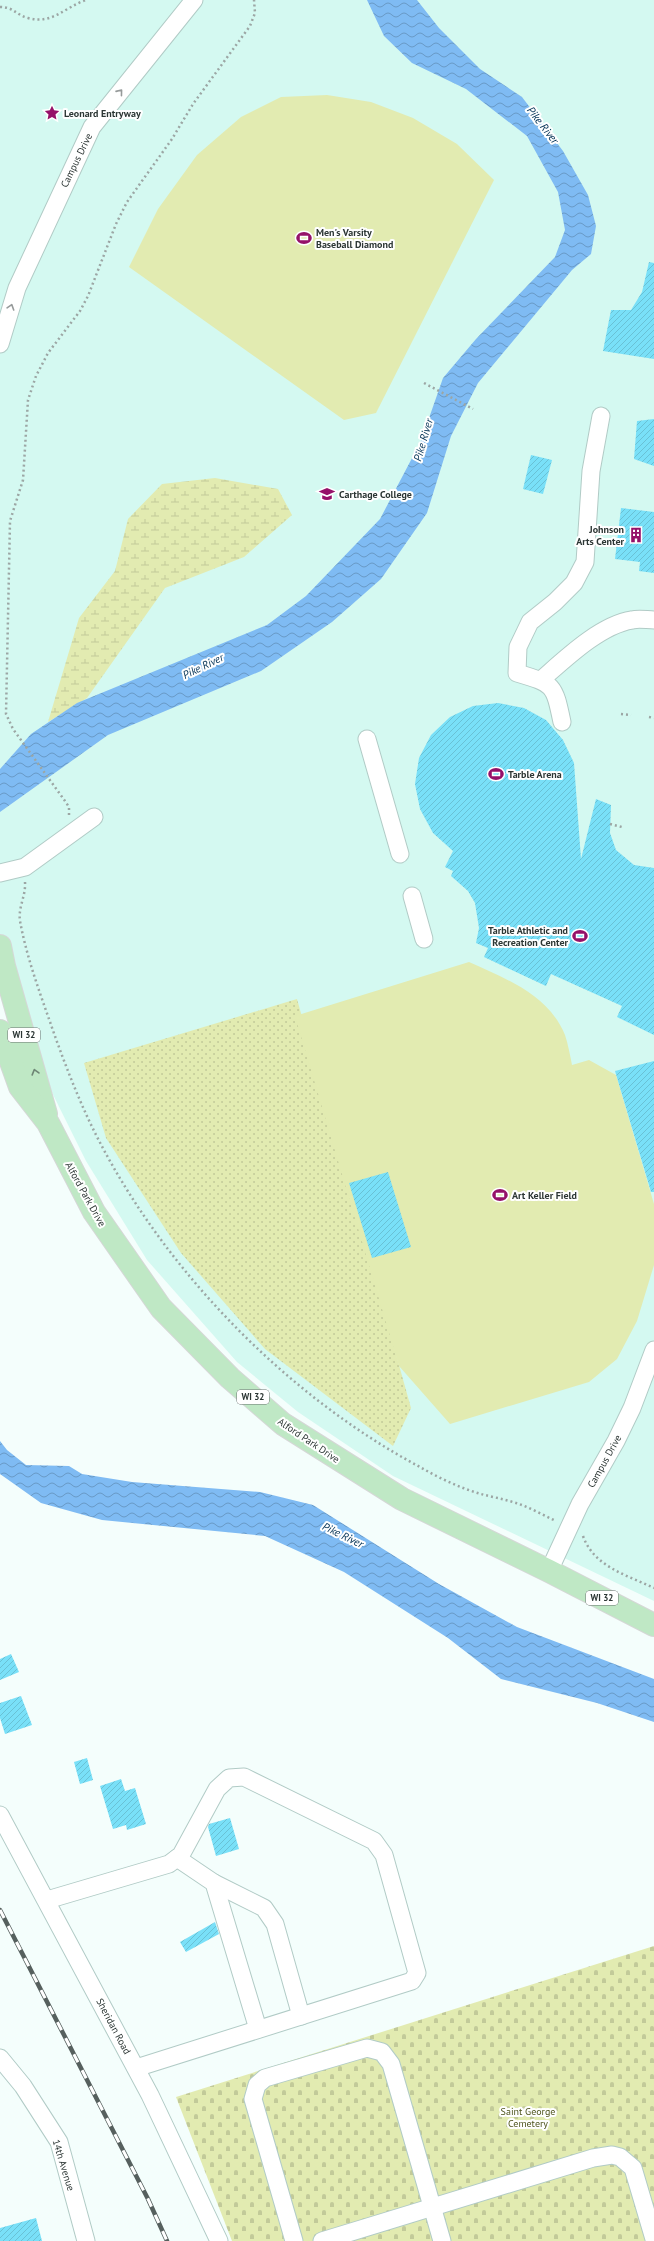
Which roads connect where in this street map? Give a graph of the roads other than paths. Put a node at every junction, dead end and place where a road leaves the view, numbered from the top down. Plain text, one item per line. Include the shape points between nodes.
1 (194, 0) edge
2 (0, 344) edge
3 (601, 416) dead end
4 (654, 620) edge
5 (541, 680) junction
6 (562, 722) dead end
7 (367, 739) dead end
8 (94, 817) dead end
9 (400, 854) dead end
10 (0, 873) edge
11 (412, 896) dead end
12 (424, 939) dead end
13 (0, 946) edge
14 (0, 1031) edge
15 (48, 1123) junction
16 (654, 1350) edge
17 (550, 1571) junction
18 (654, 1625) edge
19 (0, 1815) edge
20 (177, 1858) junction
21 (214, 1883) junction
22 (47, 1900) junction
23 (300, 2016) junction
24 (258, 2030) junction
25 (0, 2058) edge
26 (136, 2068) junction
27 (432, 2208) junction
28 (654, 2239) edge
29 (86, 2241) edge
30 (219, 2241) edge
31 (294, 2241) edge
32 (322, 2241) edge
33 (442, 2241) edge

2 -> 1 street, Campus Drive via 17,288 92,127
3 - 5 street via 591,471 585,562 574,583 530,622 518,647 517,672
4 - 5 street via 633,620 611,627 567,657
5 - 6 street via 555,691
7 - 9 street
8 - 10 street via 25,867
11 - 12 street
15 -> 13 main road, Alford Park Drive / WI 32
14 - 15 main road, Alford Park Drive / WI 32 via 20,1087
15 - 17 main road, Alford Park Drive / WI 32 via 94,1212 161,1308 230,1378 284,1424 402,1499
16 - 17 street, Campus Drive via 632,1408 569,1527
17 - 18 main road, Alford Park Drive / WI 32
19 - 22 street, Sheridan Road
20 - 21 street
20 - 22 street via 169,1864
20 - 23 street via 217,1788 229,1778 244,1777 374,1841 384,1855 417,1973 412,1981
21 - 23 street via 264,1908 275,1924
21 - 24 street
22 - 26 street, Sheridan Road
23 - 24 street
24 - 26 street
25 - 29 street, 14th Avenue via 23,2086 59,2142
26 - 30 street, Sheridan Road
27 - 28 street via 593,2158 620,2156 633,2168
27 - 31 street via 391,2064 382,2052 367,2048 265,2078 254,2091 252,2099
27 - 32 street
27 - 33 street

